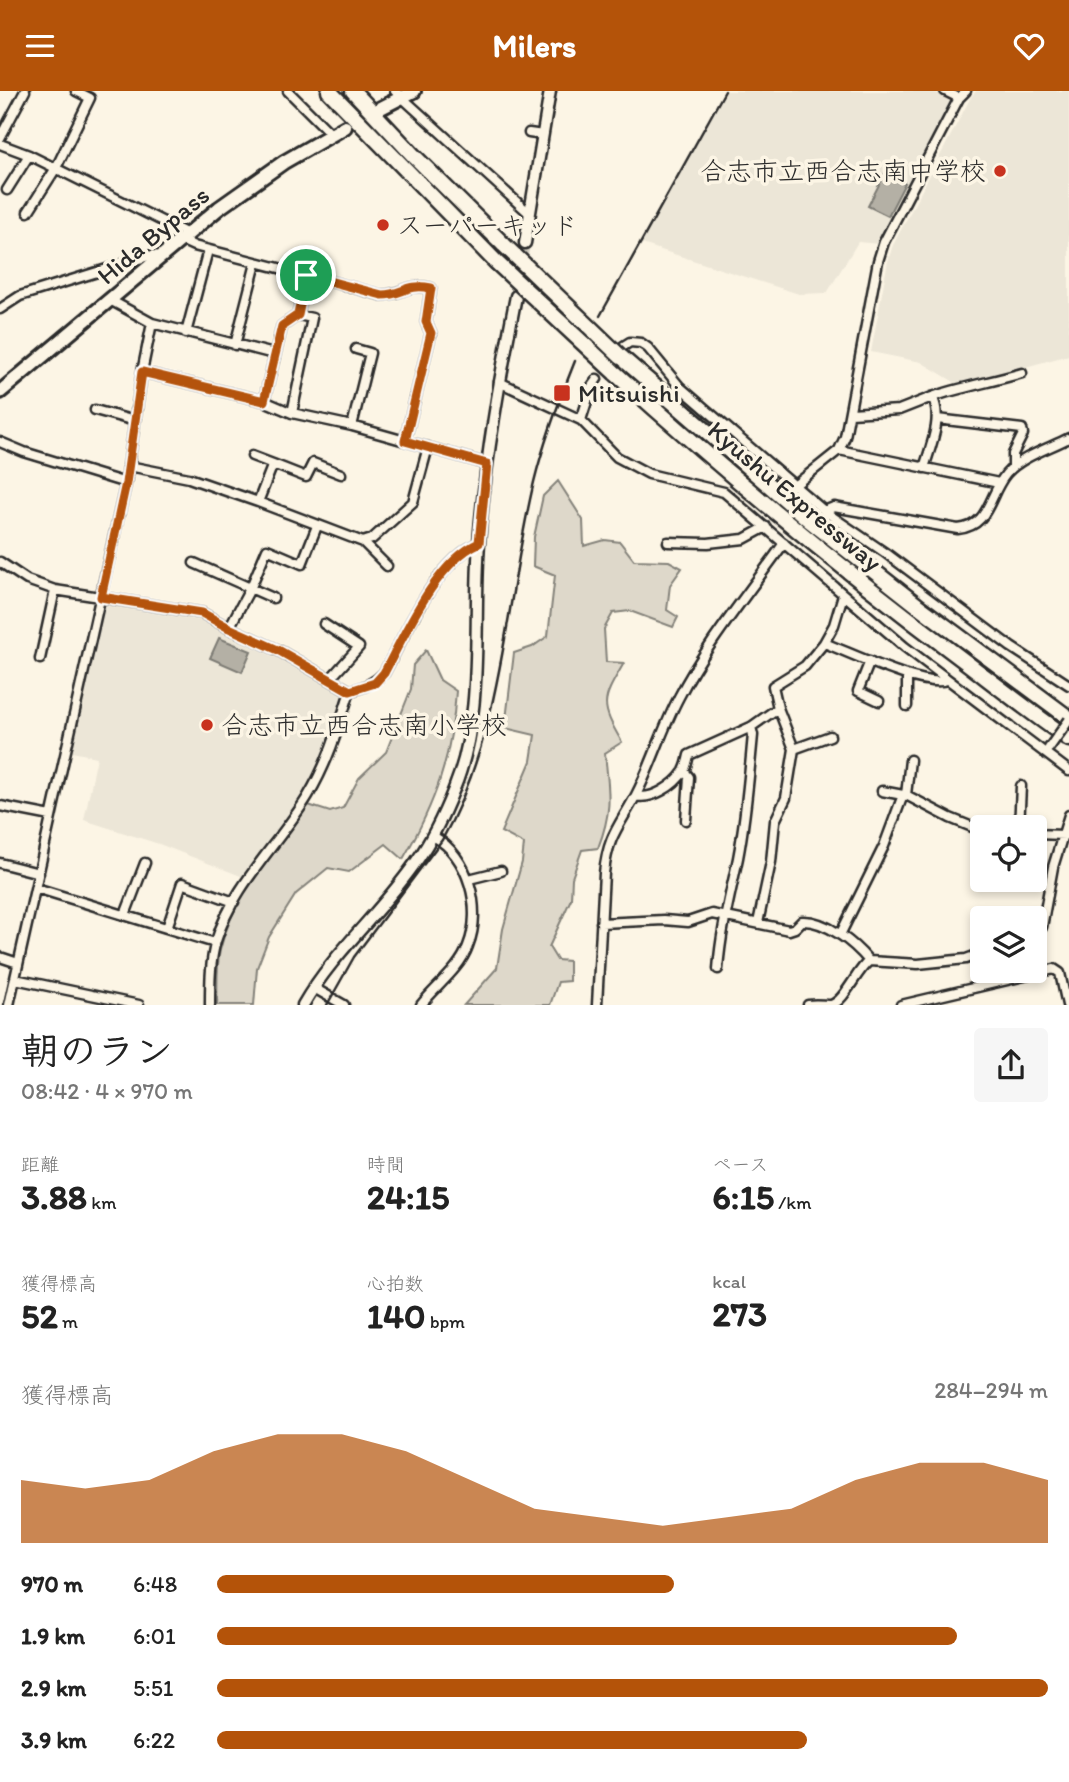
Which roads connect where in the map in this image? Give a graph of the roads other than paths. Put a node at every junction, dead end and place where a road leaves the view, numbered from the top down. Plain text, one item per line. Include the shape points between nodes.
1 (24, 91) edge
2 (76, 91) edge
3 (288, 91) edge
4 (329, 91) edge
5 (353, 91) edge
6 (414, 91) edge
7 (550, 91) edge
8 (945, 91) edge
9 (398, 94) edge
10 (962, 95) edge
11 (379, 109) dead end
12 (345, 127) dead end
13 (528, 133) dead end
14 (331, 134) junction
15 (543, 135) junction
16 (0, 138) edge
17 (0, 144) edge
18 (29, 155) junction
19 (56, 168) junction
20 (7, 190) dead end
21 (28, 212) dead end
22 (529, 213) junction
23 (184, 237) junction
24 (525, 243) tunnel mouth
25 (208, 250) junction
26 (162, 256) junction
27 (256, 263) junction
28 (306, 275) junction
29 (516, 296) tunnel mouth
30 (110, 300) junction
31 (0, 309) edge
32 (298, 315) junction
33 (152, 323) junction
34 (186, 333) junction
35 (235, 345) junction
36 (356, 349) dead end
37 (621, 352) junction
38 (274, 354) junction
39 (142, 372) junction
40 (1022, 373) dead end
41 (597, 379) dead end
42 (499, 382) junction
43 (3, 385) edge
44 (932, 397) junction
45 (264, 401) junction
46 (94, 410) dead end
47 (292, 413) junction
48 (851, 413) junction
49 (579, 419) junction
50 (937, 419) junction
51 (135, 421) junction
52 (352, 426) junction
53 (1069, 438) edge
54 (405, 441) junction
55 (0, 442) edge
56 (428, 447) junction
57 (839, 450) junction
58 (252, 456) dead end
59 (273, 464) junction
60 (487, 464) junction
61 (129, 466) junction
62 (1013, 467) junction
63 (924, 468) junction
64 (341, 474) dead end
65 (126, 483) junction
66 (999, 484) junction
67 (794, 486) junction
68 (258, 502) junction
69 (824, 512) junction
70 (317, 526) junction
71 (766, 527) junction
72 (363, 542) junction
73 (668, 542) dead end
74 (479, 543) junction
75 (785, 543) junction
76 (0, 562) edge
77 (194, 563) dead end
78 (387, 566) dead end
79 (251, 587) junction
80 (55, 590) junction
81 (843, 594) junction
82 (101, 597) junction
83 (273, 598) dead end
84 (324, 624) dead end
85 (229, 628) junction
86 (824, 643) junction
87 (40, 659) dead end
88 (870, 661) junction
89 (907, 676) junction
90 (330, 679) junction
91 (947, 680) junction
92 (1069, 685) edge
93 (350, 691) junction
94 (879, 701) dead end
95 (907, 706) dead end
96 (778, 708) junction
97 (1069, 719) edge
98 (751, 727) junction
99 (830, 736) dead end
100 (1069, 739) edge
101 (794, 749) junction
102 (1046, 751) junction
103 (910, 760) dead end
104 (684, 771) junction
105 (1069, 771) edge
106 (1021, 786) dead end
107 (882, 791) dead end
108 (904, 795) junction
109 (636, 796) junction
110 (0, 806) edge
111 (1020, 815) edge
112 (1069, 815) edge
113 (51, 816) junction
114 (686, 820) dead end
115 (970, 826) edge
116 (1047, 834) edge
117 (1065, 835) junction
118 (433, 836) junction
119 (0, 863) edge
120 (145, 863) dead end
121 (501, 871) dead end
122 (39, 873) junction
123 (469, 879) junction
124 (36, 888) junction
125 (234, 902) junction
126 (1046, 906) edge
127 (125, 915) junction
128 (724, 915) junction
129 (601, 923) junction
130 (758, 923) junction
131 (167, 928) junction
132 (840, 935) junction
133 (215, 943) junction
134 (0, 957) edge
135 (970, 958) edge
136 (869, 961) junction
137 (18, 963) junction
138 (718, 969) dead end
139 (15, 979) junction
140 (314, 988) junction
141 (9, 1005) edge
142 (139, 1005) edge
143 (210, 1005) edge
144 (303, 1005) edge
145 (344, 1005) edge
146 (421, 1005) edge
147 (597, 1005) edge
148 (808, 1005) edge
149 (901, 1005) edge
150 (1067, 1005) edge

1 - 16 street
2 - 19 street via 90,98
3 - 14 street
4 - 100 highway, Kyushu Expressway, bridge via 496,262 692,443 899,613
5 - 37 highway, Kyushu Expressway, bridge via 504,246
6 - 9 highway
7 - 15 street
8 - 10 street
9 - 11 highway
9 - 22 street
10 - 48 street via 884,242
12 - 14 highway, Hida Bypass
13 - 15 street
14 - 23 highway, Hida Bypass via 250,185
15 - 22 street
17 - 18 street
18 - 19 street
18 - 20 street
19 - 21 street
19 - 23 street
22 - 24 street
23 - 25 street
23 - 26 highway, Hida Bypass
25 - 27 street
25 - 34 street
26 - 30 highway, Hida Bypass
26 - 31 street via 152,255 19,296
27 - 28 street
27 - 35 street
28 - 32 street
28 - 54 street via 382,295 411,286 431,288 426,322 431,333
29 - 42 street
30 - 33 street
30 - 43 highway, Hida Bypass
32 - 38 street via 282,326
32 - 47 street via 312,318
33 - 34 street
33 - 39 street
34 - 35 street
35 - 38 street
36 - 52 street via 370,353
37 - 67 street via 630,342 648,348 680,387
37 - 97 highway, Kyushu Expressway via 809,520
38 - 45 street
39 - 45 street
39 - 51 street
40 - 44 street
41 - 49 street
42 - 49 street
42 - 60 street
44 - 48 street via 899,410
44 - 50 street
45 - 47 street
46 - 51 street
47 - 52 street
48 - 57 street
49 - 71 street via 617,457 649,474 724,492
50 - 62 street via 1022,429
50 - 63 street
51 - 61 street
52 - 54 street
53 - 62 street
54 - 56 street
55 - 65 street
56 - 60 street
56 - 72 street via 413,502
57 - 63 street
57 - 67 street
58 - 59 street
59 - 64 street via 306,477 313,463
59 - 68 street
60 - 74 street
61 - 65 street
61 - 68 street via 189,478
62 - 66 street
63 - 66 street
65 - 82 street
66 - 69 street via 979,523 970,528 834,507
67 - 69 street
68 - 70 street
69 - 92 street
70 - 72 street
70 - 79 street via 302,564 267,549
71 - 73 street via 744,539
71 - 75 street
72 - 78 street
74 - 93 street via 441,574 384,673 375,683
74 - 118 street via 472,717 465,759
75 - 81 street
75 - 109 street via 679,697
76 - 80 street via 27,580
77 - 79 street
79 - 83 street
79 - 85 street
80 - 82 street
80 - 87 street
81 - 86 street
81 - 91 street
82 - 85 street via 202,613
82 - 113 street
84 - 90 street via 359,647
85 - 90 street
86 - 88 street
86 - 96 street via 805,666 773,686
88 - 89 street
88 - 94 street via 858,691
89 - 91 street via 940,683
89 - 95 street
90 - 93 street
91 - 102 street
93 - 125 street via 331,750 308,796
96 - 98 street
96 - 101 street
97 - 102 street, bridge
98 - 104 street via 689,755
98 - 128 street via 747,803
99 - 101 street
101 - 130 street via 786,798 775,821
102 - 105 street
103 - 108 street
104 - 109 street via 668,787 645,798
104 - 114 street via 689,777
106 - 111 street
107 - 108 street
108 - 115 street
108 - 132 street
109 - 129 street via 612,834 606,855
110 - 113 street
112 - 117 street
113 - 122 street
116 - 117 street
117 - 126 street
118 - 123 street via 442,840
118 - 140 street
119 - 122 street
120 - 127 street
121 - 123 street
122 - 124 street
123 - 146 street via 473,908 468,948
124 - 127 street
124 - 137 street
125 - 131 street via 182,883
125 - 133 street
127 - 131 street
128 - 129 street via 688,922
128 - 130 street
128 - 138 street
129 - 147 street
130 - 132 street via 789,930 802,921 813,921
131 - 133 street
132 - 136 street
133 - 143 street
134 - 137 street
135 - 136 street via 918,964
136 - 148 street via 840,1000 831,1005
137 - 139 street
139 - 141 street
139 - 142 street
140 - 144 street
140 - 145 street
149 - 150 street via 1054,969 1060,972

